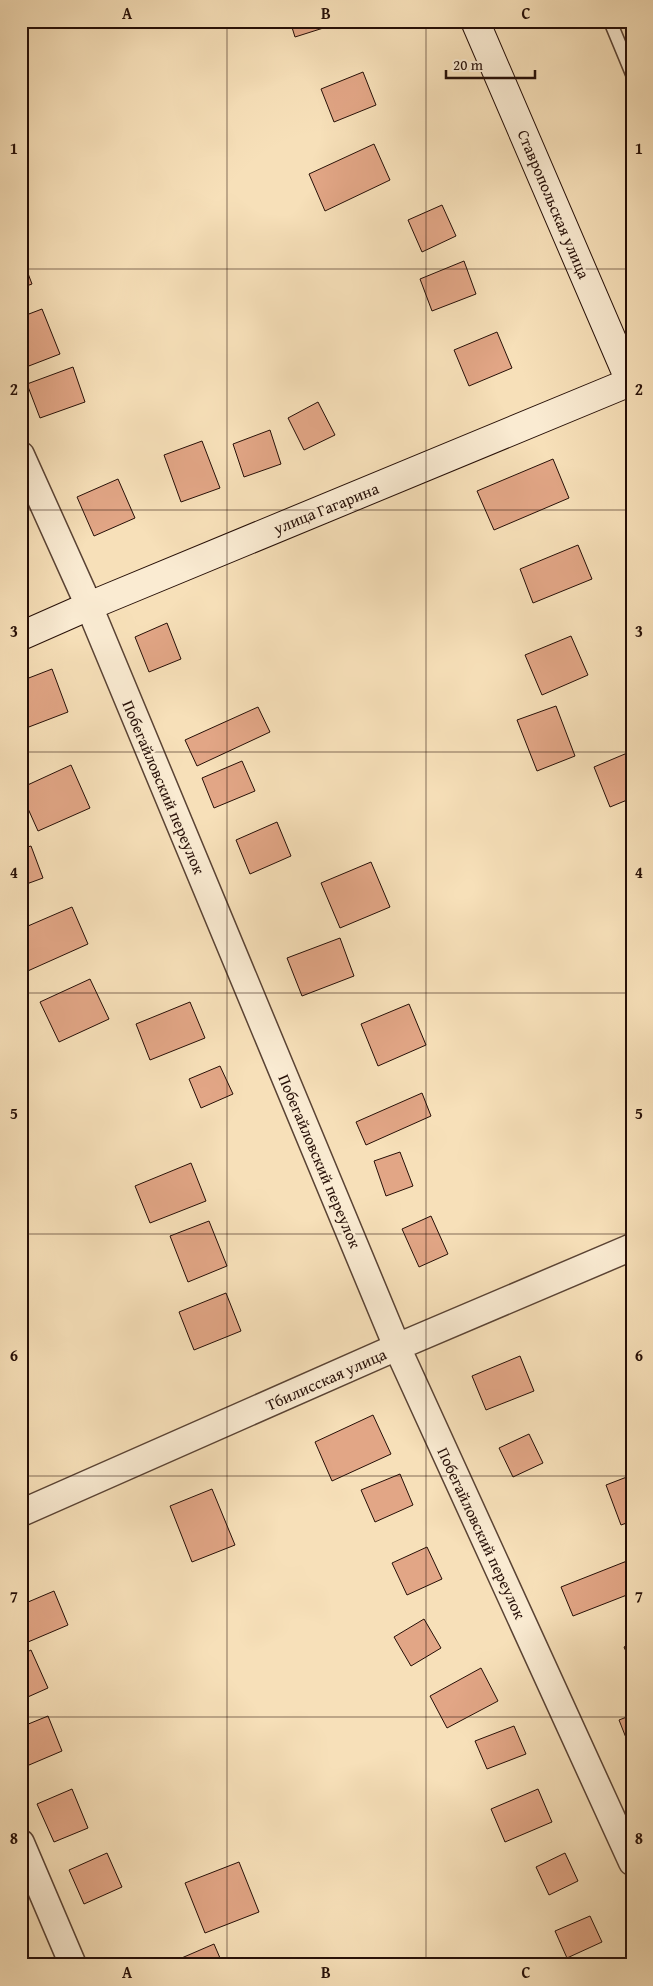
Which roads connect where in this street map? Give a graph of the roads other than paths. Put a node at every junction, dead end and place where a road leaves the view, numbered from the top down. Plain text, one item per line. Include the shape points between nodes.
1 (475, 21) edge
2 (610, 21) edge
3 (632, 74) edge
4 (631, 383) edge
5 (21, 455) edge
6 (89, 606) junction
7 (21, 636) edge
8 (632, 1247) edge
9 (397, 1347) junction
10 (21, 1513) edge
11 (21, 1844) edge
12 (632, 1862) edge
13 (73, 1965) edge

1 - 4 street, Ставропольская улица
2 - 3 lane
4 - 6 street, улица Гагарина
5 - 6 street, Побегайловский переулок
6 - 7 street, улица Гагарина
6 - 9 street, Побегайловский переулок
8 - 9 street, Тбилисская улица
9 - 10 street, Тбилисская улица
9 - 12 street, Побегайловский переулок
11 - 13 street

